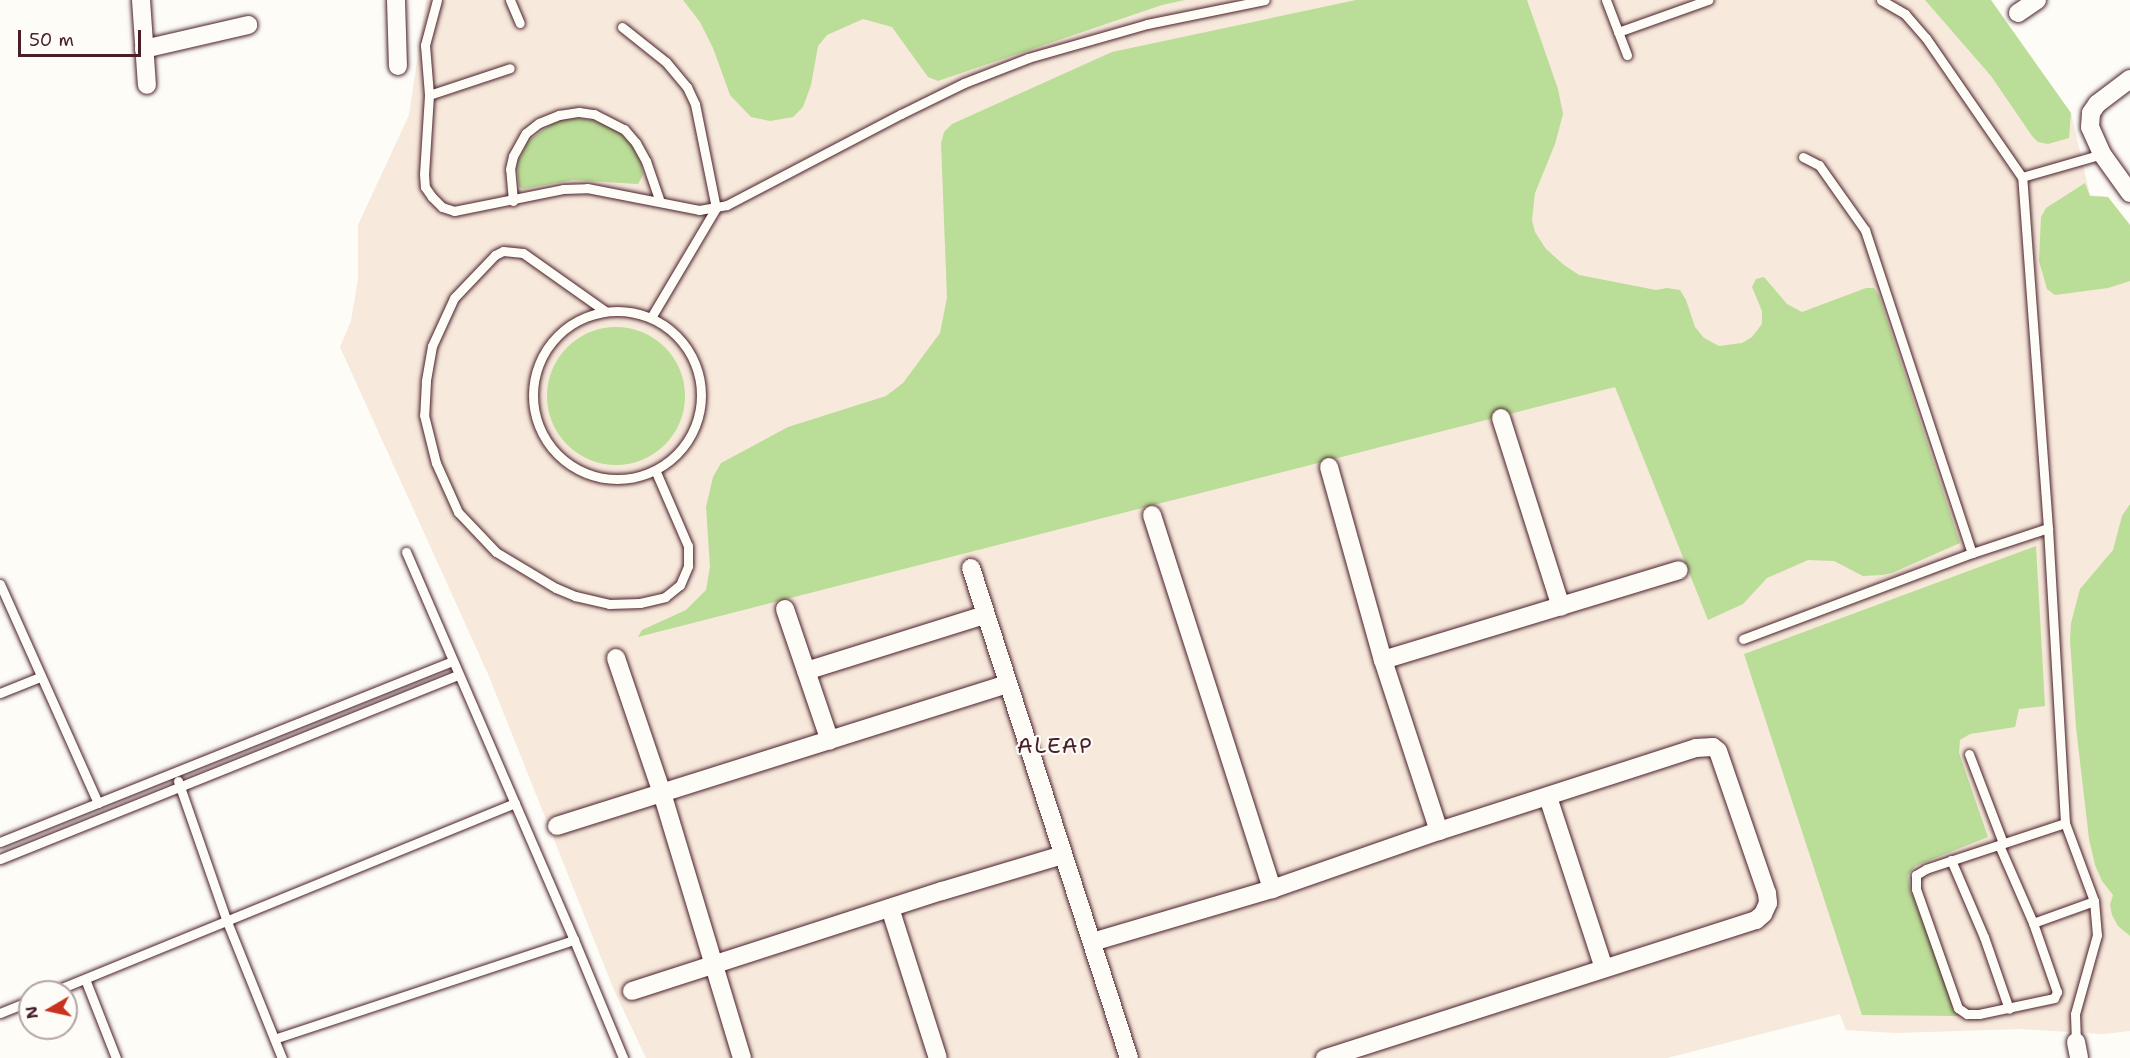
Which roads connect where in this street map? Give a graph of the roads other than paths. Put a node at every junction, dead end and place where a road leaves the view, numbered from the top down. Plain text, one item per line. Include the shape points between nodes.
1 (141, 0) edge
2 (396, 0) edge
3 (436, 0) edge
4 (510, 0) edge
5 (1265, 0) edge
6 (1607, 0) edge
7 (1708, 0) edge
8 (1881, 0) edge
9 (2037, 0) edge
10 (2018, 13) dead end
11 (520, 23) dead end
12 (248, 25) dead end
13 (622, 27) dead end
14 (1618, 32) junction
15 (144, 49) junction
16 (1626, 56) dead end
17 (399, 66) dead end
18 (510, 68) dead end
19 (2130, 79) edge
20 (147, 85) dead end
21 (429, 96) junction
22 (2102, 154) junction
23 (1803, 157) dead end
24 (2022, 177) junction
25 (2130, 193) edge
26 (513, 201) junction
27 (660, 202) junction
28 (716, 208) junction
29 (605, 311) junction
30 (652, 316) junction
31 (1501, 418) dead end
32 (1329, 467) dead end
33 (656, 472) junction
34 (1152, 515) dead end
35 (2048, 528) junction
36 (405, 552) dead end
37 (1972, 553) junction
38 (971, 568) dead end
39 (1679, 570) dead end
40 (0, 584) edge
41 (1561, 607) junction
42 (785, 609) dead end
43 (985, 615) junction
44 (1743, 639) dead end
45 (616, 658) dead end
46 (1383, 660) junction
47 (452, 661) junction
48 (806, 671) junction
49 (458, 675) junction
50 (40, 677) junction
51 (1006, 684) junction
52 (0, 693) edge
53 (830, 741) junction
54 (1969, 754) dead end
55 (174, 771) junction
56 (179, 785) junction
57 (662, 793) junction
58 (1548, 796) junction
59 (98, 803) junction
60 (515, 803) junction
61 (2065, 823) junction
62 (557, 826) dead end
63 (1438, 831) junction
64 (0, 842) edge
65 (2001, 844) junction
66 (1062, 855) junction
67 (0, 859) edge
68 (1951, 860) junction
69 (1272, 889) junction
70 (2094, 901) junction
71 (890, 908) junction
72 (226, 919) junction
73 (2033, 923) junction
74 (574, 940) junction
75 (1092, 942) junction
76 (713, 965) junction
77 (1604, 968) junction
78 (85, 979) junction
79 (78, 982) edge
80 (632, 991) dead end
81 (18, 1006) edge
82 (2009, 1009) junction
83 (0, 1013) edge
84 (277, 1038) junction
85 (1374, 1050) edge
86 (2078, 1050) edge
87 (116, 1058) edge
88 (282, 1058) edge
89 (623, 1058) edge
90 (742, 1058) edge
91 (938, 1058) edge
92 (1129, 1058) edge
93 (1325, 1058) edge

1 - 15 street
2 - 17 street
3 - 21 lane via 425,45
4 - 11 lane
5 - 28 lane via 1146,24 1028,58 964,83 737,201
6 - 14 lane
7 - 14 lane
8 - 24 lane via 1905,14 1926,38
9 - 10 street
12 - 15 street
13 - 28 lane via 666,62 687,87
14 - 16 lane
15 - 20 street
18 - 21 lane
19 - 22 street via 2091,113 2091,135
21 - 26 lane via 424,174 425,187 432,197 442,207 454,211
22 - 24 lane
22 - 25 street
23 - 37 lane via 1819,165 1865,230
24 - 35 lane
26 - 27 lane via 563,189 587,188
26 - 27 lane via 510,169 526,133 539,123 579,112 594,114 624,129 636,142
27 - 28 lane via 699,210
28 - 30 lane
29 - 30 lane via 630,310
29 - 33 lane via 585,316 549,347 536,372 533,407 554,452 575,469 599,478 626,480
29 - 33 lane via 523,253 503,251 495,255 454,298 432,346 424,415 435,464 458,512 496,552 556,588 609,604 665,597 680,585 688,566 687,546
30 - 33 lane via 675,335 692,358 700,386 699,412 690,437 674,458
31 - 41 street
32 - 46 street
34 - 69 street
35 - 37 lane
35 - 61 lane
36 - 47 lane
37 - 44 lane
38 - 43 street
39 - 41 street
40 - 50 lane
41 - 46 street
42 - 48 street
43 - 48 street
43 - 51 street
45 - 57 street
46 - 63 street
47 - 49 lane
47 - 55 lane
48 - 53 street
49 - 56 lane
49 - 60 lane
50 - 52 lane
50 - 59 lane
51 - 53 street
51 - 66 street
53 - 57 street
54 - 65 lane
55 - 56 lane
55 - 59 lane
56 - 67 lane
56 - 72 lane
57 - 62 street
57 - 76 street
58 - 63 street
58 - 77 street
58 - 77 street via 1696,748 1713,747 1720,755 1767,893 1768,903 1756,920
59 - 64 lane
60 - 72 lane
60 - 74 lane
61 - 65 lane
61 - 70 lane
63 - 69 street
65 - 68 lane
65 - 73 lane
66 - 71 street
66 - 75 street
68 - 82 lane
68 - 82 lane via 1916,875 1916,889 1958,1008 1967,1014
69 - 75 street
70 - 73 lane
70 - 86 lane via 2097,935 2075,1014
71 - 76 street
71 - 91 street
72 - 78 lane
72 - 84 lane
73 - 82 lane via 2057,992 2049,1001
74 - 84 lane
74 - 89 lane
75 - 92 street
76 - 80 street
76 - 90 street
77 - 85 street
78 - 79 lane
78 - 87 lane
81 - 83 lane
84 - 88 lane
85 - 93 street

